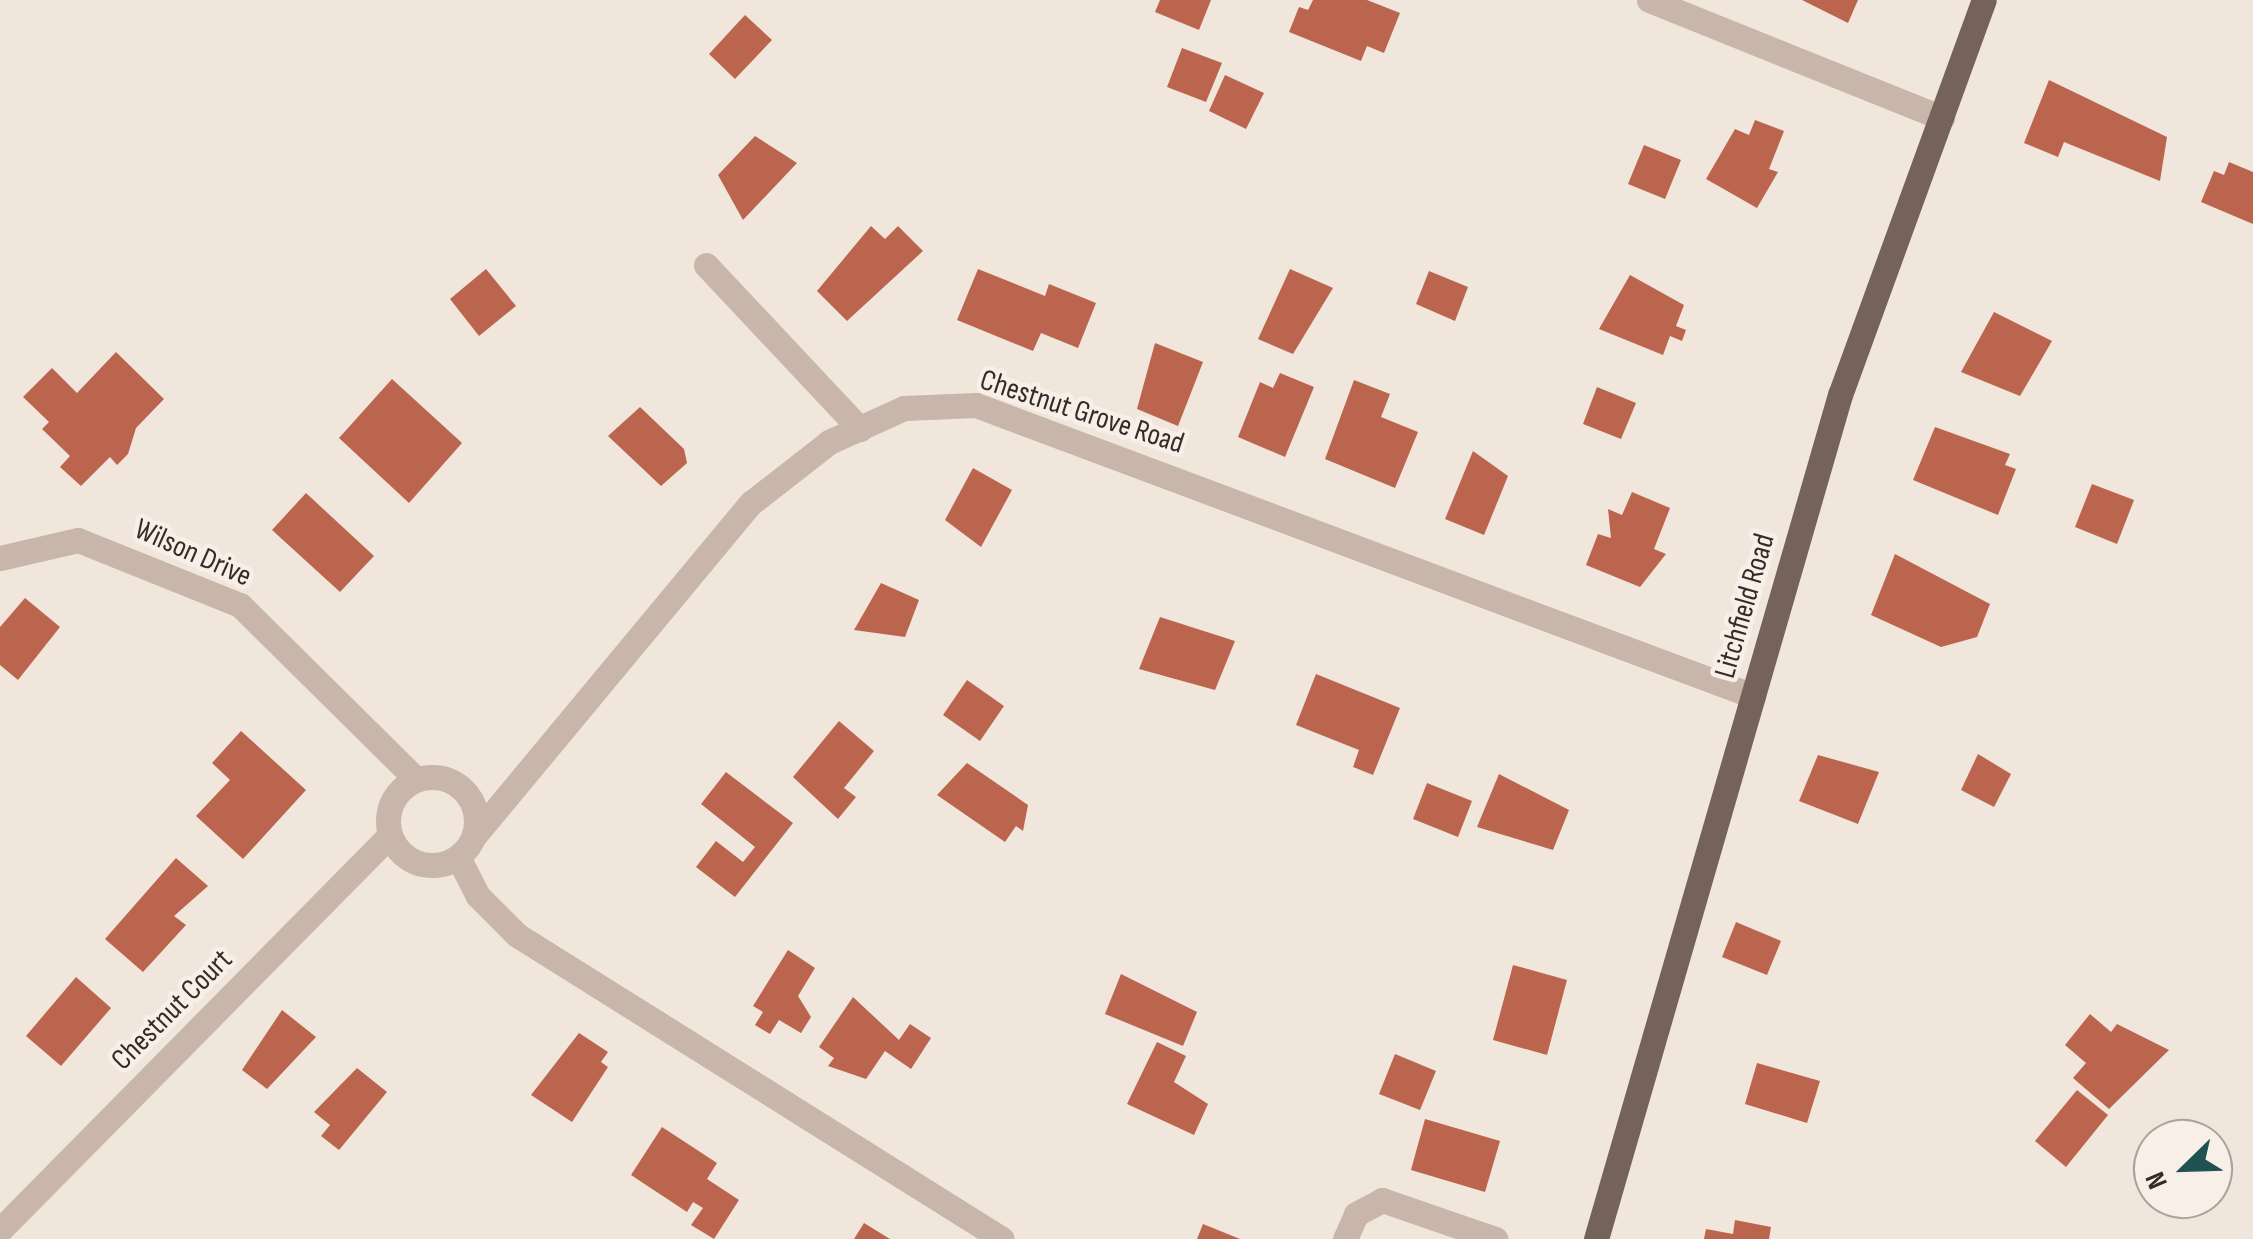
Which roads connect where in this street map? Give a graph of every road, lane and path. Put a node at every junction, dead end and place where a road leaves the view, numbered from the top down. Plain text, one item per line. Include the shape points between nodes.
1 (1649, 0) edge
2 (1984, 0) edge
3 (1942, 118) junction
4 (706, 265) dead end
5 (860, 429) junction
6 (0, 558) edge
7 (1753, 696) junction
8 (416, 779) junction
9 (390, 835) junction
10 (474, 835) junction
11 (458, 857) junction
12 (0, 1230) edge
13 (1002, 1239) edge
14 (1345, 1239) edge
15 (1495, 1239) edge
16 (1596, 1239) edge

1 - 3 street
2 - 3 main road, Litchfield Road
3 - 7 main road, Litchfield Road via 1840,395
4 - 5 street
5 - 7 street, Chestnut Grove Road via 904,408 976,406
5 - 10 street, Chestnut Grove Road via 751,504
6 - 8 street, Wilson Drive via 78,540 240,605
7 - 16 main road, Litchfield Road
8 - 9 street via 392,802
8 - 10 street via 463,788
9 - 11 street via 419,863
9 - 12 street, Chestnut Court
10 - 11 street, Chestnut Grove Road
11 - 13 street via 478,896 517,935
14 - 15 street via 1356,1214 1382,1200

